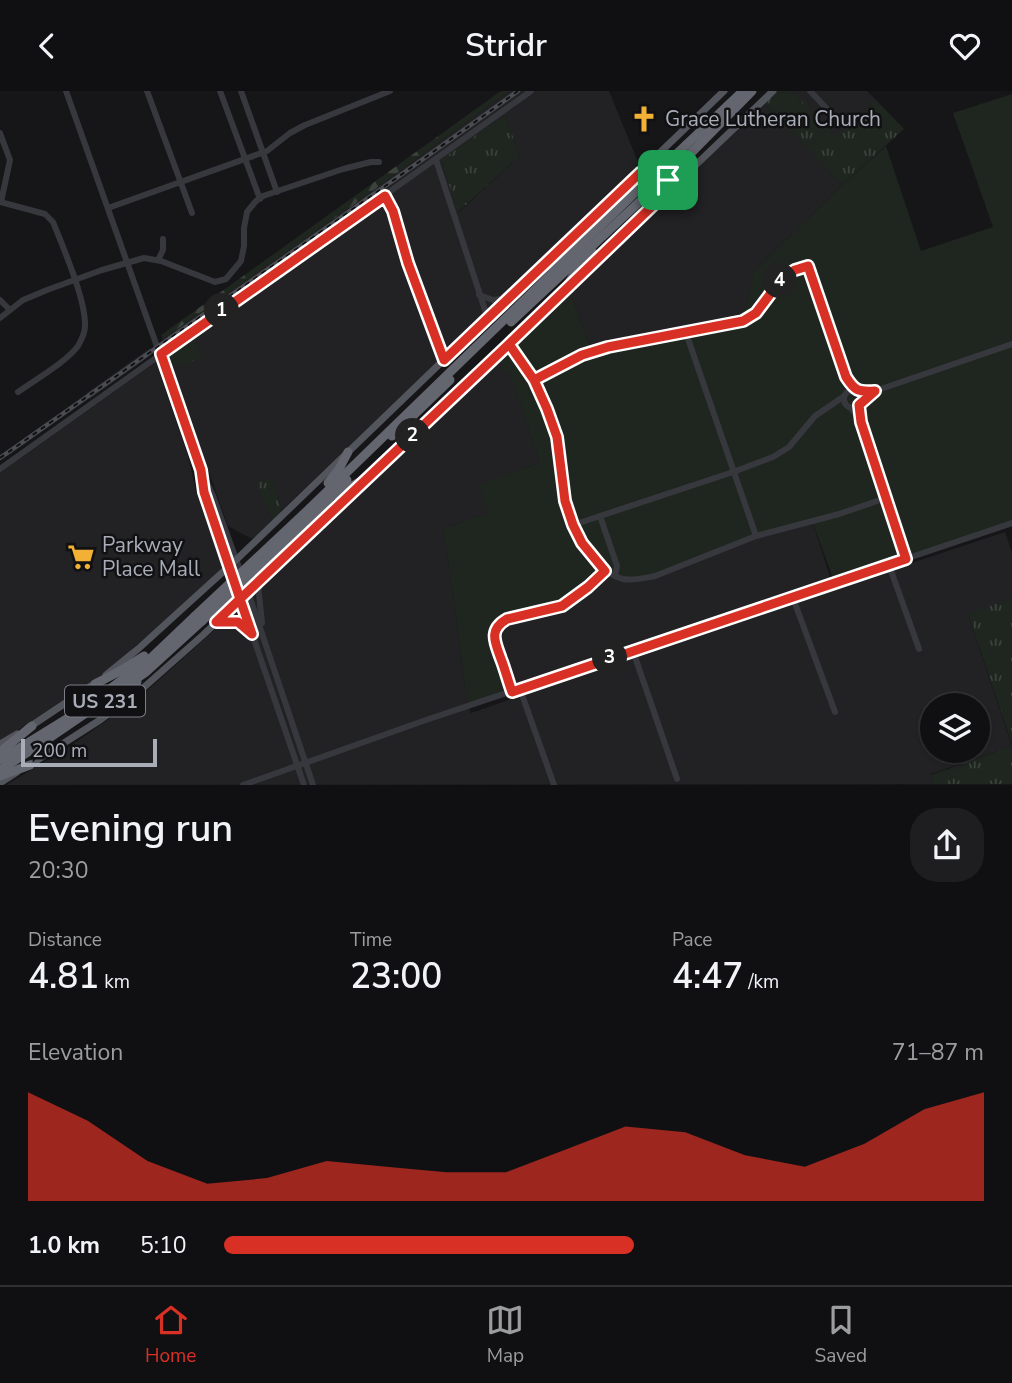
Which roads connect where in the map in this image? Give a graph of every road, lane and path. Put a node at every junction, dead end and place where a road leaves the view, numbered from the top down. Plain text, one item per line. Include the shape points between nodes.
1 (66, 91) edge
2 (147, 91) edge
3 (220, 91) edge
4 (242, 91) edge
5 (366, 91) edge
6 (390, 91) edge
7 (531, 91) edge
8 (724, 91) edge
9 (740, 91) edge
10 (752, 91) edge
11 (759, 91) edge
12 (772, 91) edge
13 (810, 91) edge
14 (368, 99) junction
15 (732, 106) junction
16 (829, 111) dead end
17 (0, 133) edge
18 (670, 143) junction
19 (263, 152) junction
20 (245, 159) junction
21 (436, 160) junction
22 (379, 162) dead end
23 (695, 166) junction
24 (640, 173) junction
25 (180, 182) junction
26 (648, 187) junction
27 (668, 191) junction
28 (277, 192) junction
29 (385, 196) junction
30 (260, 199) junction
31 (1, 202) edge
32 (108, 208) junction
33 (192, 213) dead end
34 (611, 229) junction
35 (590, 237) junction
36 (163, 239) dead end
37 (158, 260) junction
38 (128, 263) junction
39 (530, 278) junction
40 (74, 280) junction
41 (562, 292) junction
42 (480, 295) junction
43 (510, 297) junction
44 (0, 300) edge
45 (9, 309) junction
46 (0, 318) edge
47 (488, 319) junction
48 (686, 333) junction
49 (509, 344) junction
50 (1012, 344) edge
51 (161, 354) junction
52 (444, 360) junction
53 (846, 377) junction
54 (534, 380) junction
55 (857, 391) junction
56 (875, 391) junction
57 (18, 392) dead end
58 (845, 394) junction
59 (860, 404) junction
60 (830, 407) junction
61 (849, 407) junction
62 (861, 422) junction
63 (348, 452) junction
64 (0, 469) edge
65 (201, 470) junction
66 (733, 472) junction
67 (375, 473) junction
68 (205, 495) junction
69 (886, 498) junction
70 (214, 499) junction
71 (324, 504) junction
72 (310, 508) junction
73 (600, 516) junction
74 (1012, 523) edge
75 (573, 525) junction
76 (756, 537) junction
77 (231, 544) junction
78 (250, 547) junction
79 (906, 559) junction
80 (236, 561) junction
81 (889, 565) junction
82 (229, 567) junction
83 (605, 571) junction
84 (269, 573) junction
85 (615, 576) junction
86 (258, 584) junction
87 (204, 590) junction
88 (248, 592) junction
89 (793, 598) junction
90 (240, 599) junction
91 (226, 613) junction
92 (198, 619) junction
93 (216, 622) junction
94 (252, 634) junction
95 (266, 646) junction
96 (919, 649) dead end
97 (633, 651) junction
98 (146, 672) junction
99 (95, 684) junction
100 (520, 689) junction
101 (512, 692) junction
102 (284, 698) junction
103 (276, 701) junction
104 (114, 710) junction
105 (835, 712) dead end
106 (290, 714) junction
107 (281, 717) junction
108 (32, 726) junction
109 (4, 742) edge
110 (0, 752) edge
111 (0, 760) edge
112 (306, 763) junction
113 (30, 765) junction
114 (298, 766) junction
115 (0, 770) edge
116 (0, 776) edge
117 (677, 779) dead end
118 (0, 783) edge
119 (243, 785) edge
120 (304, 785) edge
121 (313, 785) edge
122 (554, 785) edge

1 - 32 street
2 - 25 street
3 - 20 street
4 - 19 street
5 - 14 street
6 - 14 street
7 - 21 street
8 - 18 main road
9 - 15 highway
10 - 15 highway, US 231
11 - 15 highway
12 - 23 main road
13 - 16 street
14 - 19 street via 305,125
15 - 26 highway, US 231, bridge
17 - 31 street via 10,160
18 - 23 main road via 667,157 674,166
18 - 24 main road
19 - 20 street
19 - 28 street
20 - 25 street
20 - 30 street
21 - 29 street
21 - 42 street
22 - 28 street
23 - 27 main road
24 - 27 main road via 661,170
24 - 39 main road
25 - 32 street
25 - 33 street
26 - 34 highway, US 231
26 - 35 highway, US 231
27 - 41 main road
28 - 30 street
29 - 51 street
29 - 52 street
30 - 37 street via 247,212 241,261 226,279 215,282
31 - 40 street via 45,214 53,222
32 - 38 street
34 - 41 highway
34 - 71 highway, US 231
35 - 39 highway
35 - 72 highway, US 231
36 - 37 street
37 - 38 street
38 - 40 street
38 - 51 street
39 - 43 main road
40 - 45 street
40 - 57 street via 85,335 63,360
41 - 49 main road
42 - 43 street via 493,300
42 - 47 street
43 - 47 main road
44 - 45 street
45 - 46 street
47 - 52 main road
48 - 53 street via 743,321 756,313 783,277 808,266
48 - 54 street via 588,353
48 - 66 street
49 - 54 street
49 - 67 main road
50 - 56 street
51 - 64 street
51 - 65 street
52 - 63 main road
53 - 55 street
53 - 58 street
54 - 75 street via 557,437 565,501
55 - 56 street
55 - 58 street
55 - 59 street via 862,397
56 - 59 street
58 - 60 street
58 - 61 street
59 - 61 street
59 - 62 street
60 - 61 street
60 - 66 street via 815,416 789,447
61 - 62 street
62 - 69 street
63 - 72 highway
63 - 78 main road
65 - 68 street
65 - 70 street
66 - 73 street
66 - 76 street
67 - 71 highway
67 - 84 main road
68 - 70 street
68 - 82 street
69 - 76 street
69 - 79 street
70 - 77 street
71 - 92 highway, US 231, bridge
72 - 92 highway, US 231, bridge
73 - 75 street
73 - 85 street via 617,566
74 - 79 street
75 - 83 street
76 - 85 street via 654,576 639,580
77 - 78 street
77 - 80 street
78 - 80 main road
78 - 84 main road via 254,568
79 - 81 street
80 - 82 main road
80 - 88 street
81 - 89 street
81 - 96 street
82 - 87 main road
82 - 90 street
83 - 85 street
83 - 101 street via 562,606 501,623 494,640
84 - 86 main road
86 - 88 main road
86 - 95 street
87 - 91 main road via 223,592 228,601
87 - 99 main road
88 - 90 main road
88 - 95 street
89 - 97 street
89 - 105 street
90 - 91 main road
90 - 94 street
91 - 93 main road
92 - 98 highway, US 231
92 - 99 highway
92 - 111 highway, US 231 via 101,696
93 - 94 street via 238,622
93 - 104 main road
94 - 103 street
95 - 102 street
97 - 100 street
97 - 117 street
98 - 104 highway
98 - 115 highway, US 231
99 - 108 main road
100 - 101 street
100 - 122 street
101 - 112 street
102 - 103 street
102 - 106 street
103 - 107 street
104 - 113 main road
106 - 107 street
106 - 112 street
107 - 114 street
108 - 109 main road
108 - 110 highway
112 - 114 street
112 - 121 street
113 - 116 highway
113 - 118 main road
114 - 119 street
114 - 120 street

